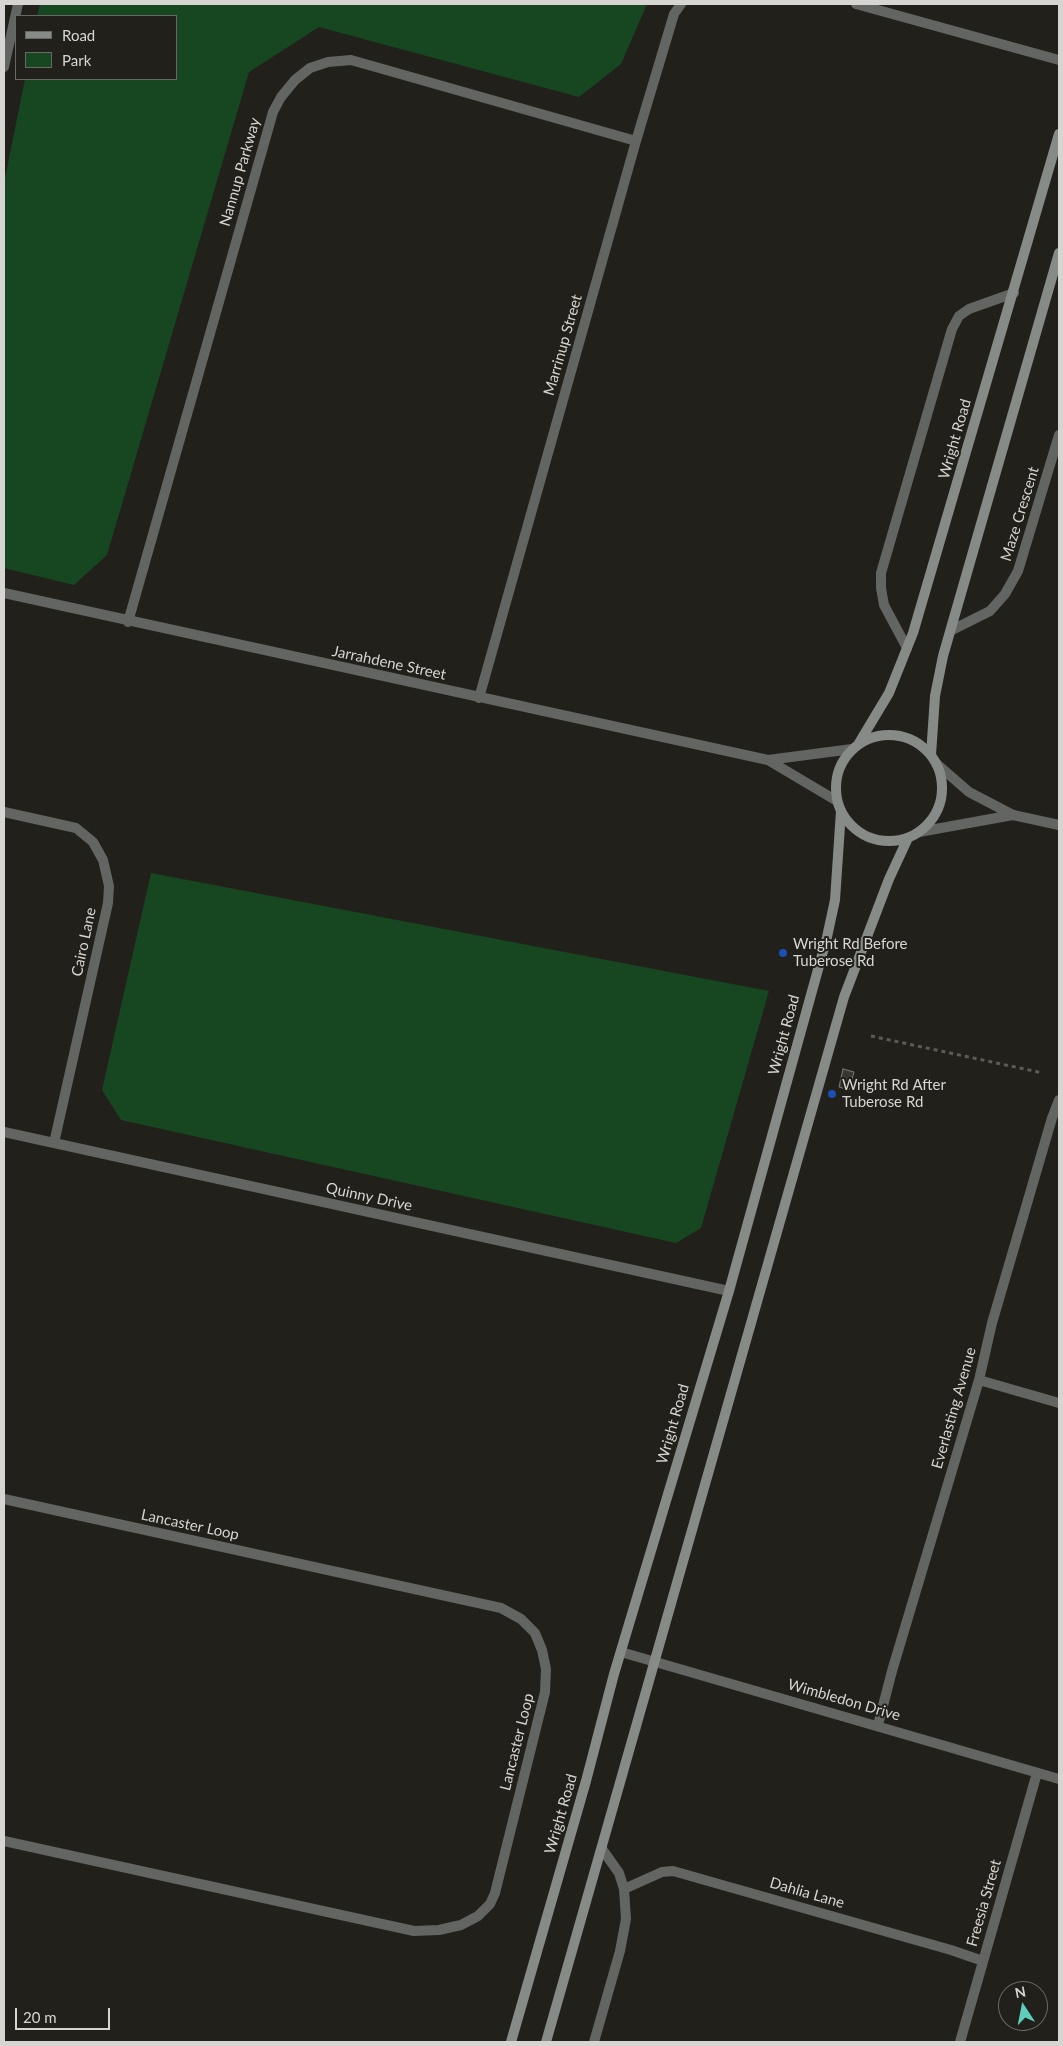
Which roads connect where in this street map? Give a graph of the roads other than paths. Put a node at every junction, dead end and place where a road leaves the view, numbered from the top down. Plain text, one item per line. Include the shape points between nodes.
1 (681, 4) edge
2 (856, 4) edge
3 (15, 18) edge
4 (1059, 60) edge
5 (4, 67) edge
6 (1059, 134) edge
7 (636, 141) junction
8 (1059, 253) edge
9 (1014, 293) junction
10 (1059, 435) edge
11 (4, 593) edge
12 (128, 622) junction
13 (952, 630) junction
14 (907, 648) junction
15 (479, 698) junction
16 (856, 746) junction
17 (931, 754) junction
18 (768, 760) junction
19 (938, 765) junction
20 (839, 806) junction
21 (4, 812) edge
22 (1013, 815) junction
23 (1059, 825) edge
24 (919, 832) junction
25 (908, 838) junction
26 (1059, 1100) edge
27 (4, 1132) edge
28 (54, 1143) junction
29 (729, 1291) junction
30 (979, 1380) junction
31 (1059, 1404) edge
32 (4, 1499) edge
33 (621, 1652) junction
34 (654, 1661) junction
35 (878, 1725) junction
36 (1036, 1773) junction
37 (1059, 1779) edge
38 (4, 1841) edge
39 (602, 1849) junction
40 (624, 1889) junction
41 (983, 1961) junction
42 (511, 2042) edge
43 (546, 2042) edge
44 (594, 2042) edge
45 (960, 2042) edge

1 - 7 street, Marrinup Street via 674,14
2 - 4 street
3 - 5 street
6 - 9 main road, Wright Road
7 - 12 street, Nannup Parkway via 351,60 310,68 295,80 273,112
7 - 15 street, Marrinup Street
8 - 13 main road
9 - 14 main road, Wright Road
9 - 14 street via 968,309 959,316 952,329 881,572 884,605
10 - 13 street, Maze Crescent via 1018,570 1005,594 990,611
11 - 12 street, Jarrahdene Street
12 - 15 street, Jarrahdene Street
13 - 17 main road via 935,696
14 - 16 main road, Wright Road via 889,693
15 - 18 street, Jarrahdene Street
16 - 17 main road via 890,734 905,736
16 - 18 street, Jarrahdene Street
16 - 20 main road via 843,760 838,773
17 - 19 main road
18 - 20 street, Jarrahdene Street
19 - 22 street via 969,792
19 - 24 main road via 943,789 941,802 929,823
20 - 25 main road via 850,824 862,834 884,840
20 - 29 main road, Wright Road via 835,900 827,936
21 - 28 street, Cairo Lane via 76,828 93,842 103,860 110,886
22 - 23 street
22 - 24 street
24 - 25 main road
25 - 34 main road via 844,997
26 - 30 street, Everlasting Avenue via 992,1323
27 - 28 street, Quinny Drive
28 - 29 street, Quinny Drive
29 - 33 main road, Wright Road
30 - 31 street
30 - 35 street, Everlasting Avenue
32 - 38 street, Lancaster Loop via 501,1608 521,1619 535,1633 546,1669 545,1692 495,1893 490,1904 478,1916 461,1925 414,1931
33 - 34 street, Wimbledon Drive
33 - 42 main road, Wright Road
34 - 35 street, Wimbledon Drive
34 - 39 main road
35 - 36 street, Wimbledon Drive
36 - 37 street, Wimbledon Drive
36 - 41 street, Freesia Street
39 - 40 street
39 - 43 main road
40 - 41 street, Dahlia Lane via 656,1874 673,1871
40 - 44 street via 626,1919 620,1950
41 - 45 street, Freesia Street

